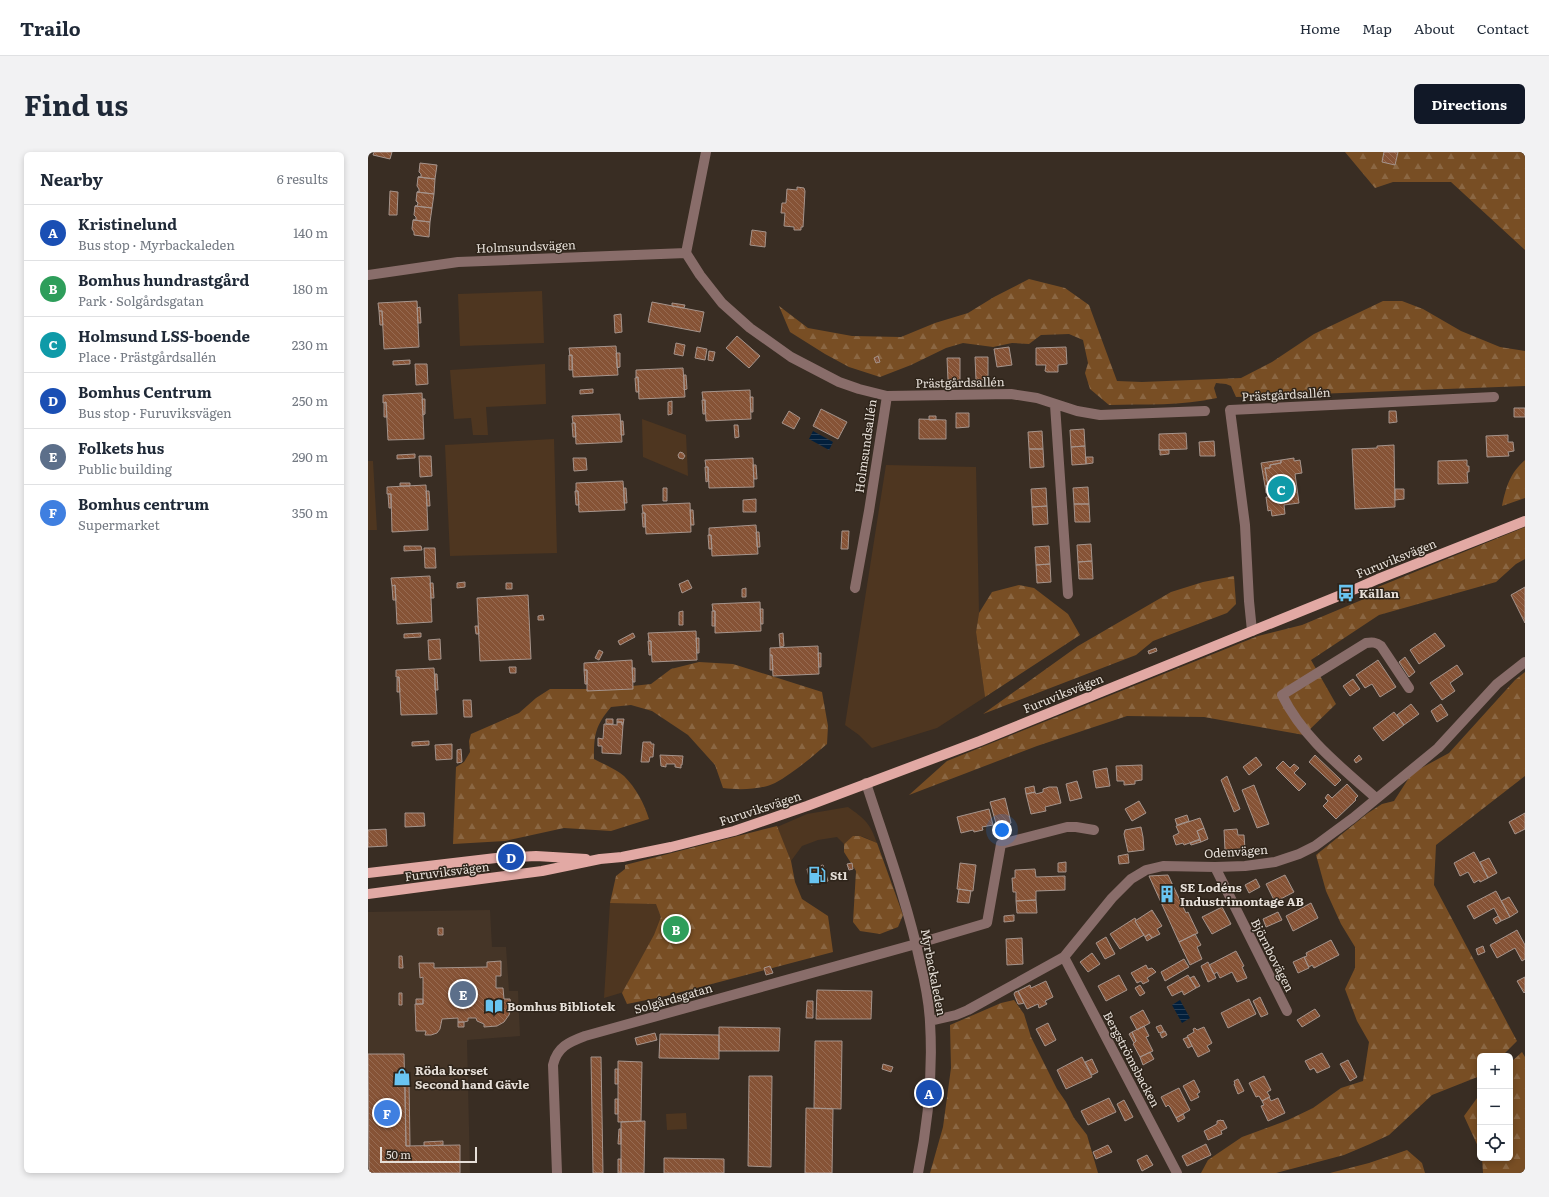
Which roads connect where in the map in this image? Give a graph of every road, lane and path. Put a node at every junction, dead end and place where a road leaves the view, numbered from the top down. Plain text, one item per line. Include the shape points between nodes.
1 (706, 152) edge
2 (686, 253) junction
3 (368, 275) edge
4 (887, 396) junction
5 (1494, 397) dead end
6 (1055, 405) junction
7 (1205, 411) dead end
8 (1525, 521) edge
9 (855, 588) dead end
10 (1068, 594) dead end
11 (1252, 631) junction
12 (1525, 662) edge
13 (1409, 688) dead end
14 (866, 783) junction
15 (1376, 798) junction
16 (1094, 830) dead end
17 (600, 859) junction
18 (1215, 867) junction
19 (368, 873) edge
20 (368, 894) edge
21 (916, 944) junction
22 (1064, 957) junction
23 (1287, 1011) dead end
24 (930, 1021) junction
25 (557, 1173) edge
26 (918, 1173) edge
27 (1177, 1173) edge

1 - 2 street
2 - 3 street, Holmsundsvägen via 458,262
2 - 4 street, Holmsundsallén via 722,303 772,345 791,358 840,382
4 - 6 street, Prästgårdsallén via 1011,394 1037,398
4 - 9 street, Holmsundsallén
5 - 11 street, Prästgårdsallén via 1230,410 1246,525
6 - 7 street, Prästgårdsallén via 1100,415
6 - 10 street
8 - 11 main road, Furuviksvägen
11 - 14 main road, Furuviksvägen via 980,741
12 - 15 street, Odenvägen via 1497,684 1438,748
13 - 15 street via 1381,646 1371,642 1282,695 1298,723 1317,745
14 - 17 main road, Furuviksvägen via 734,831 671,847
14 - 21 street, Myrbackaleden via 907,907
15 - 18 street, Odenvägen via 1326,838 1299,854 1275,862
16 - 21 street, Solgårdsgatan via 1067,827 1001,844 987,923
17 - 19 main road, Furuviksvägen via 536,856
17 - 20 main road, Furuviksvägen via 542,871
18 - 22 street, Odenvägen via 1163,866 1140,873 1112,898
18 - 23 street, Björnbovägen
21 - 24 street, Myrbackaleden
21 - 25 street, Solgårdsgatan via 585,1036 566,1044 557,1054 553,1065
22 - 24 street, Odenvägen via 968,1010
22 - 27 street, Bergströmsbacken
24 - 26 street, Myrbackaleden via 929,1092

